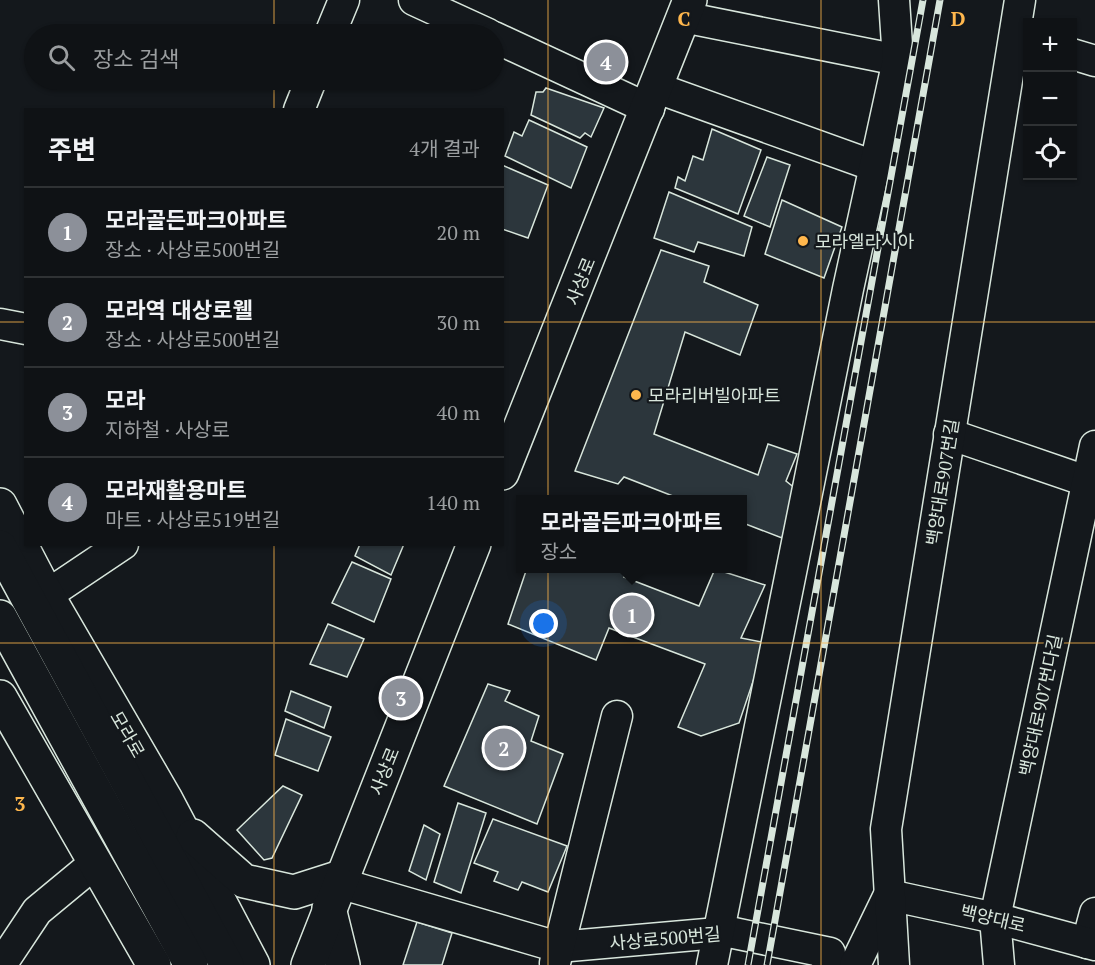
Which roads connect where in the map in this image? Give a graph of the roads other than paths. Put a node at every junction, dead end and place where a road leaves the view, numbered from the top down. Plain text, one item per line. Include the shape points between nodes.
1 (344, 0) edge
2 (414, 0) edge
3 (894, 0) edge
4 (1020, 0) edge
5 (687, 9) edge
6 (334, 24) edge
7 (466, 24) edge
8 (1021, 37) edge
9 (504, 41) edge
10 (1077, 56) edge
11 (898, 60) junction
12 (1095, 61) edge
13 (308, 90) edge
14 (653, 98) junction
15 (300, 108) edge
16 (877, 167) junction
17 (0, 324) edge
18 (24, 329) edge
19 (949, 434) junction
20 (1095, 446) edge
21 (504, 470) edge
22 (1091, 482) edge
23 (0, 505) edge
24 (120, 546) edge
25 (473, 546) edge
26 (0, 547) edge
27 (47, 595) junction
28 (0, 617) edge
29 (0, 697) edge
30 (617, 716) dead end
31 (177, 822) junction
32 (96, 863) junction
33 (336, 889) junction
34 (890, 896) junction
35 (1095, 913) edge
36 (995, 918) junction
37 (717, 934) junction
38 (1091, 944) edge
39 (556, 956) edge
40 (1, 965) edge
41 (154, 965) edge
42 (191, 965) edge
43 (227, 965) edge
44 (253, 965) edge
45 (308, 965) edge
46 (343, 965) edge
47 (712, 965) edge
48 (827, 965) edge
49 (855, 965) edge
50 (894, 965) edge
51 (999, 965) edge

1 - 6 street
2 - 7 street
3 - 11 street
4 - 8 street, 백양대로907번길
5 - 11 street, 사상로
5 - 14 main road, 사상로
8 - 19 street, 백양대로907번길
9 - 14 street
10 - 12 street
11 - 16 street
13 - 15 street
14 - 16 street
14 - 21 main road, 사상로
16 - 37 street via 848,289
17 - 18 street
19 - 22 street
19 - 34 street, 백양대로907번길 via 886,829
20 - 22 street, 백양대로907번다길
22 - 36 street, 백양대로907번다길
23 - 27 main road, 모라로
24 - 27 street
25 - 33 main road, 사상로
26 - 43 main road, 모라로
27 - 31 main road, 모라로
28 - 42 main road
29 - 32 main road
30 - 39 street
31 - 33 main road via 244,881 294,892
31 - 44 main road, 모라로
32 - 40 street via 37,911
32 - 41 main road
33 - 39 street, 사상로500번길
33 - 45 main road, 사상로
33 - 46 main road
34 - 36 street, 백양대로
34 - 49 street
34 - 50 street, 백양대로907번길
35 - 38 street
36 - 38 street, 백양대로
36 - 51 street, 백양대로907번다길
37 - 39 street, 사상로500번길
37 - 47 street
37 - 48 street, 사상로500번길 via 729,932 830,953

